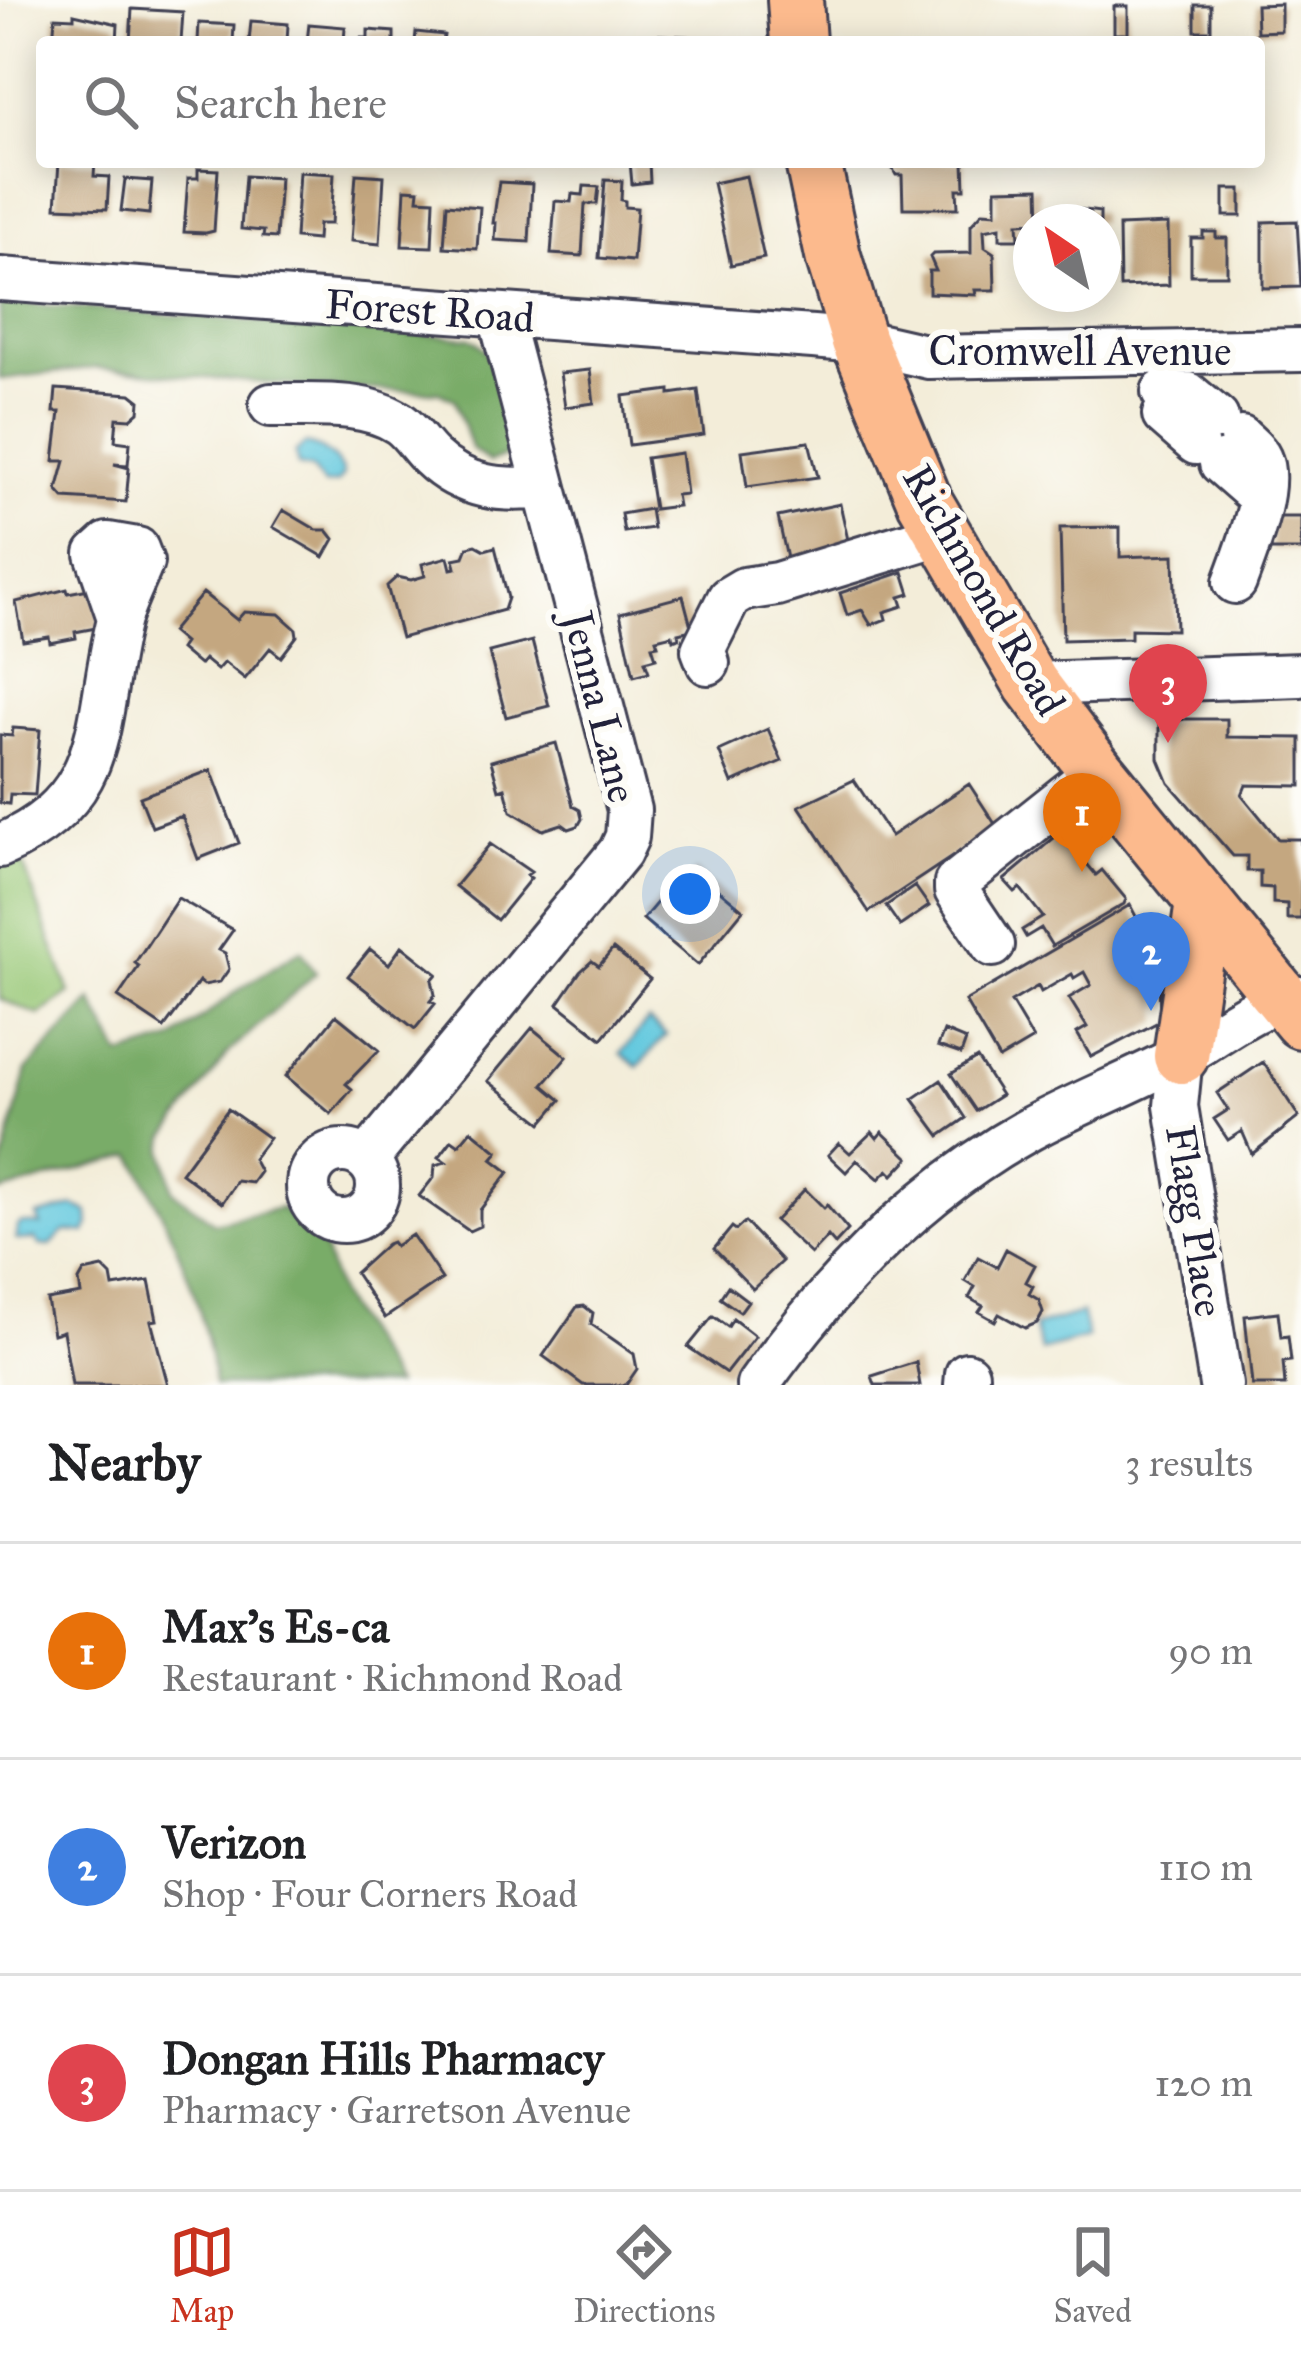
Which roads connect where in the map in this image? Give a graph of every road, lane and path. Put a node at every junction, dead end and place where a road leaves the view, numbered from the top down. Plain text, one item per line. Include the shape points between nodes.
1 (795, 0) edge
2 (798, 36) edge
3 (814, 168) edge
4 (0, 279) edge
5 (500, 316) junction
6 (859, 341) junction
7 (1301, 350) edge
8 (1163, 404) dead end
9 (271, 405) dead end
10 (544, 487) junction
11 (943, 533) junction
12 (1235, 582) dead end
13 (119, 618) dead end
14 (708, 663) dead end
15 (1301, 675) edge
16 (1031, 684) junction
17 (1096, 771) junction
18 (0, 846) edge
19 (1203, 902) junction
20 (993, 945) dead end
21 (1294, 1006) edge
22 (1181, 1056) junction
23 (367, 1159) dead end
24 (758, 1385) edge
25 (1221, 1385) edge

1 - 2 main road
3 - 6 main road, Richmond Road
4 - 5 street, Forest Road
5 - 6 street, Forest Road
5 - 10 street, Jenna Lane
6 - 7 street, Cromwell Avenue via 929,357
6 - 11 main road, Richmond Road
8 - 12 street via 1219,440 1262,488
9 - 10 street via 354,407 398,423 462,479 501,489
10 - 23 street, Jenna Lane via 629,810 627,837
11 - 14 street via 744,589 729,598 703,650
11 - 16 main road, Richmond Road
13 - 18 street via 92,762 55,812
15 - 16 street
16 - 17 main road, Richmond Road
17 - 19 main road, Richmond Road
17 - 20 street via 956,883
19 - 21 main road, Richmond Road
19 - 22 main road
21 - 22 street
22 - 24 street via 1029,1130 944,1185 866,1255
22 - 25 street, Flagg Place via 1176,1106

